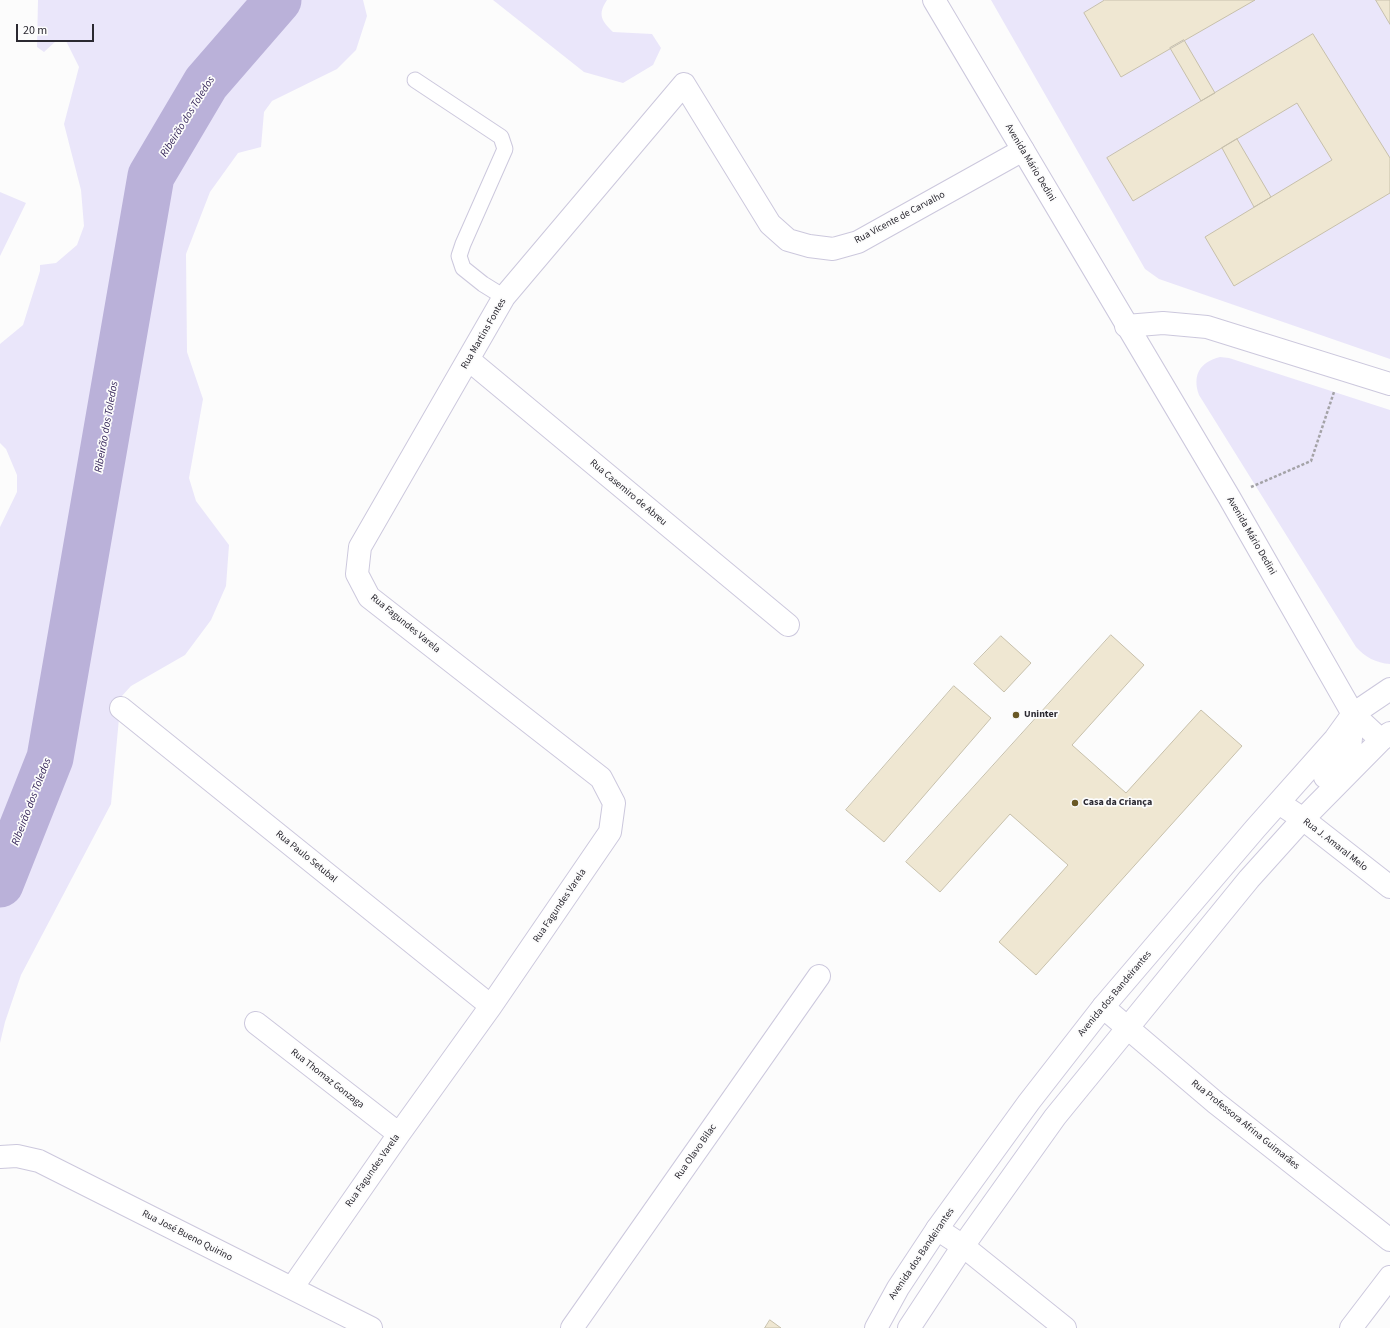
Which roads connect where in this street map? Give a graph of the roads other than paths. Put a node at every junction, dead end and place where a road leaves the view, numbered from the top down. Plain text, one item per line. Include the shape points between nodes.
1 (934, 0) edge
2 (415, 80) dead end
3 (684, 84) joint
4 (1023, 150) junction
5 (504, 297) junction
6 (1126, 326) junction
7 (469, 360) junction
8 (1390, 384) edge
9 (357, 574) joint
10 (788, 625) dead end
11 (1390, 689) edge
12 (121, 708) dead end
13 (1353, 714) junction
14 (1386, 737) edge
15 (1279, 803) junction
16 (1302, 820) junction
17 (1390, 887) edge
18 (819, 976) dead end
19 (491, 1006) junction
20 (1103, 1007) junction
21 (256, 1023) dead end
22 (1128, 1028) junction
23 (399, 1134) junction
24 (0, 1157) edge
25 (937, 1229) junction
26 (1390, 1240) edge
27 (963, 1246) junction
28 (1390, 1278) edge
29 (292, 1288) junction
30 (371, 1328) edge
31 (572, 1328) edge
32 (876, 1328) edge
33 (909, 1328) edge
34 (1065, 1328) edge
35 (1351, 1328) edge

1 - 4 street, Avenida Mário Dedini
2 - 5 lane via 501,137 505,149 460,256 463,268
3 - 4 street, Rua Vicente de Carvalho via 770,224 788,240 809,246 833,249 858,242
3 - 5 street, Rua Martins Fontes
4 - 6 street, Avenida Mário Dedini
5 - 7 street, Rua Martins Fontes
6 - 8 street via 1163,323 1207,327
6 - 13 street, Avenida Mário Dedini via 1229,497
7 - 9 street, Rua Martins Fontes via 360,547
7 - 10 street, Rua Casemiro de Abreu
9 - 19 street, Rua Fagundes Varela via 369,597 601,778 614,803 610,832
11 - 13 street, Avenida dos Bandeirantes
12 - 19 street, Rua Paulo Setubal
13 - 14 street, Avenida Mário Dedini
13 - 15 street, Avenida dos Bandeirantes via 1335,739
13 - 16 street via 1350,749 1313,791
14 - 16 street
15 - 16 street, Rua J. Amaral Melo
15 - 20 street, Avenida dos Bandeirantes
16 - 17 street, Rua J. Amaral Melo
16 - 22 street via 1248,879
18 - 31 street, Rua Olavo Bilac
19 - 23 street, Rua Fagundes Varela
20 - 22 street, Rua Professora Afrina Guimarães
20 - 25 street, Avenida dos Bandeirantes via 1029,1102
21 - 23 street, Rua Thomaz Gonzaga
22 - 26 street, Rua Professora Afrina Guimarães via 1216,1103
22 - 27 street via 1056,1117
23 - 29 street, Rua Fagundes Varela
24 - 29 street, Rua José Bueno Quirino via 17,1156 39,1161
25 - 27 street
25 - 32 street, Avenida dos Bandeirantes via 898,1288
27 - 33 street
27 - 34 street
28 - 35 street
29 - 30 street, Rua José Bueno Quirino

